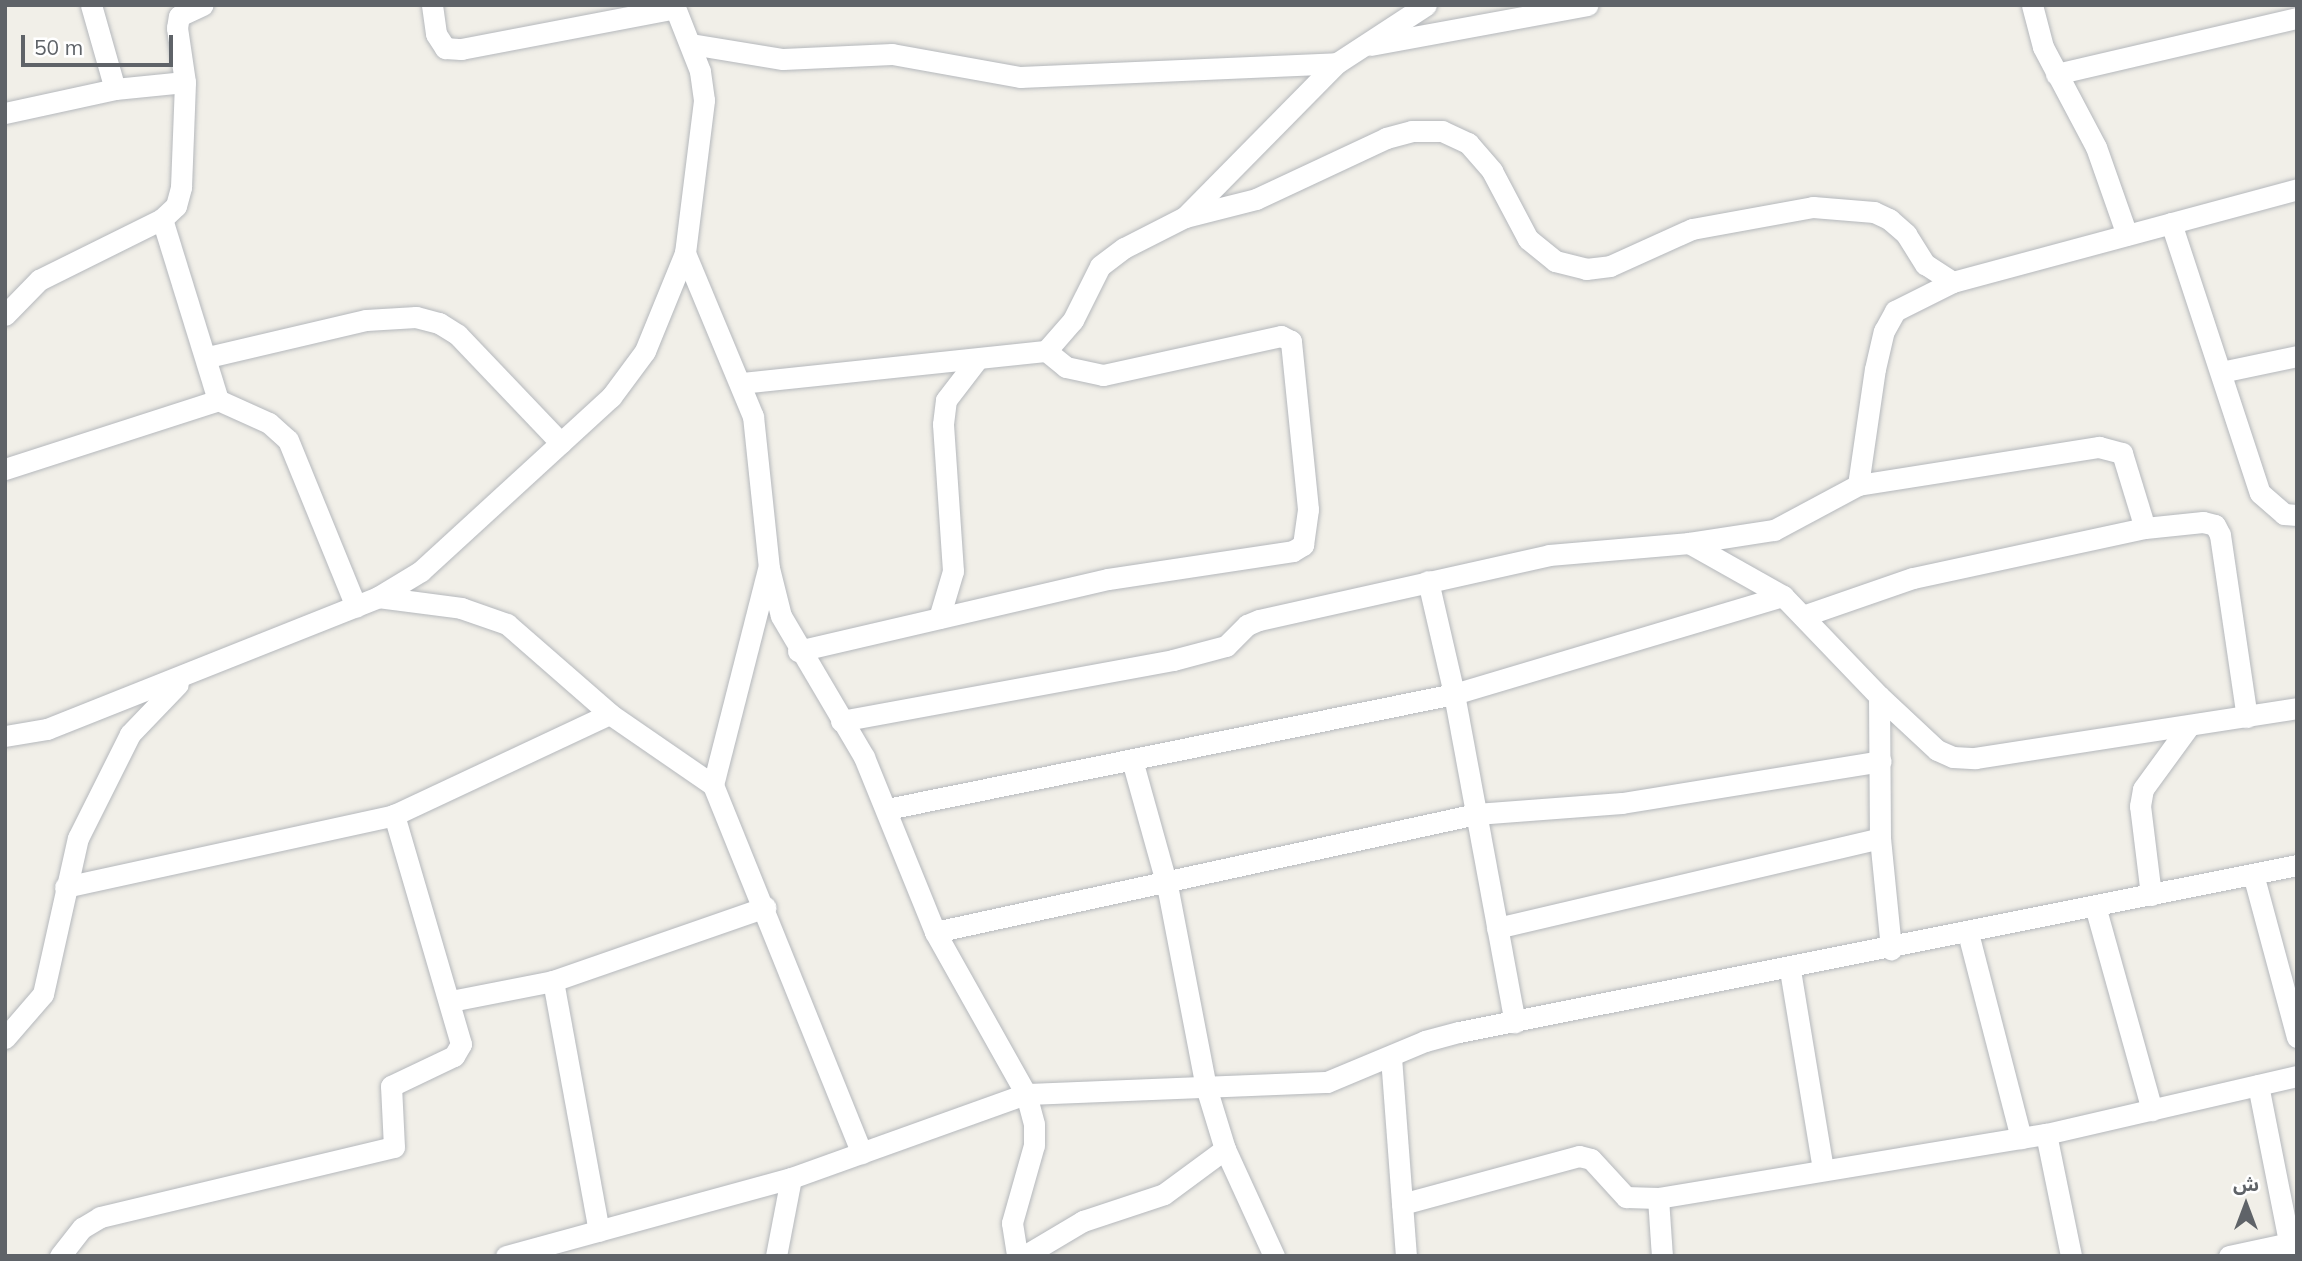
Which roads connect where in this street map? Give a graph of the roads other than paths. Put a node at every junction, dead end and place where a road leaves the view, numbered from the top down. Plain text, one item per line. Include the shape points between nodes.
1 (91, 5) edge
2 (203, 5) edge
3 (432, 5) edge
4 (1426, 5) edge
5 (1587, 5) edge
6 (2032, 5) edge
7 (674, 6) edge
8 (2297, 18) edge
9 (691, 44) junction
10 (1361, 47) junction
11 (1337, 63) junction
12 (2056, 74) junction
13 (185, 82) junction
14 (115, 89) junction
15 (5, 113) edge
16 (2297, 188) edge
17 (1185, 217) junction
18 (162, 219) junction
19 (2171, 223) junction
20 (2127, 235) junction
21 (685, 253) junction
22 (1953, 282) junction
23 (5, 315) edge
24 (1046, 351) junction
25 (2297, 355) edge
26 (208, 358) junction
27 (976, 361) junction
28 (2221, 372) junction
29 (741, 383) junction
30 (218, 400) junction
31 (561, 443) junction
32 (5, 469) edge
33 (1858, 485) junction
34 (2297, 515) edge
35 (2145, 528) junction
36 (1689, 543) junction
37 (769, 568) junction
38 (1428, 581) junction
39 (1783, 596) junction
40 (378, 597) junction
41 (356, 607) junction
42 (1803, 616) junction
43 (939, 618) junction
44 (798, 651) junction
45 (186, 676) junction
46 (1454, 694) junction
47 (1880, 696) junction
48 (2297, 708) edge
49 (610, 714) junction
50 (2247, 717) junction
51 (841, 721) junction
52 (2189, 726) junction
53 (5, 736) edge
54 (1132, 760) junction
55 (1881, 761) junction
56 (713, 785) junction
57 (887, 809) junction
58 (1476, 814) junction
59 (394, 815) junction
60 (1880, 838) junction
61 (2297, 865) edge
62 (2253, 874) junction
63 (1167, 885) junction
64 (65, 887) junction
65 (2151, 895) junction
66 (2095, 906) junction
67 (765, 907) junction
68 (1497, 928) junction
69 (935, 932) junction
70 (1968, 933) junction
71 (1891, 949) junction
72 (1790, 970) junction
73 (553, 981) junction
74 (451, 1001) junction
75 (1515, 1022) junction
76 (2297, 1037) edge
77 (5, 1038) edge
78 (1391, 1057) junction
79 (2297, 1076) edge
80 (2258, 1085) junction
81 (1206, 1087) junction
82 (1026, 1094) junction
83 (2151, 1110) junction
84 (2046, 1135) junction
85 (2021, 1138) junction
86 (1225, 1149) junction
87 (862, 1153) junction
88 (1823, 1169) junction
89 (791, 1178) junction
90 (1658, 1198) junction
91 (1402, 1204) junction
92 (599, 1231) junction
93 (565, 1248) edge
94 (2291, 1250) edge
95 (60, 1256) edge
96 (506, 1256) edge
97 (776, 1256) edge
98 (1017, 1256) edge
99 (1024, 1256) edge
100 (1274, 1256) edge
101 (1406, 1256) edge
102 (1662, 1256) edge
103 (2071, 1256) edge
104 (2229, 1256) edge

1 - 14 street
2 - 13 street via 179,16
3 - 7 street via 440,41 445,48 461,49
4 - 10 street
5 - 10 street
6 - 12 street
7 - 9 street
8 - 12 street
9 - 11 street via 783,59 892,54 1020,77
9 - 21 street via 704,100
10 - 11 street
11 - 17 street
12 - 20 street via 2096,147
13 - 14 street
13 - 18 street via 181,187 176,206
14 - 15 street
16 - 19 street
17 - 22 street via 1256,200 1386,138 1412,131 1443,131 1468,143 1492,171 1528,239 1555,261 1586,269 1610,267 1692,229 1813,207 1874,212 1889,219 1906,234 1925,264
17 - 24 street via 1100,266 1073,320
18 - 23 street via 39,280
18 - 26 street
19 - 20 street
19 - 28 street
20 - 22 street
21 - 29 street
21 - 31 street via 645,351 611,397
22 - 33 street via 1895,312 1884,331
24 - 27 street
24 - 43 street via 1066,367 1102,375 1280,336 1291,341 1308,509 1303,545 1293,551 1108,579
25 - 28 street
26 - 30 street
26 - 31 street via 366,320 416,317 439,323 458,335
27 - 29 street
27 - 43 street via 946,400 943,425 953,571
28 - 34 street via 2260,492 2284,513
29 - 37 street via 759,453
30 - 32 street
30 - 41 street via 269,424 288,440
31 - 40 street via 421,571
33 - 35 street via 2112,447 2122,453
33 - 36 street via 1829,497 1786,526
35 - 42 street via 1900,581
35 - 50 street via 2215,525
36 - 38 street via 1549,555
36 - 39 street
37 - 44 street via 781,616
37 - 56 street
38 - 46 street
38 - 51 street via 1259,620 1226,646 1173,660
39 - 42 street
39 - 46 street
40 - 41 street
40 - 49 street via 461,608 507,624
41 - 45 street
42 - 47 street
43 - 44 street
44 - 51 street
45 - 53 street via 47,729
45 - 64 street via 130,734 78,838
46 - 54 street
46 - 58 street
47 - 52 street via 1937,750 1953,757 1975,758
47 - 55 street
48 - 50 street
49 - 56 street
49 - 59 street
50 - 52 street
51 - 57 street
52 - 65 street via 2143,789 2140,806
54 - 57 street
54 - 63 street
55 - 58 street via 1622,803
55 - 60 street
56 - 67 street
57 - 69 street via 900,852
58 - 63 street
58 - 68 street
59 - 64 street
59 - 74 street
60 - 68 street
60 - 71 street
61 - 62 street
62 - 65 street
62 - 76 street
63 - 69 street
63 - 81 street
64 - 77 street via 43,994
65 - 66 street
66 - 70 street
66 - 83 street
67 - 73 street
67 - 87 street
68 - 75 street
69 - 82 street
70 - 71 street
70 - 85 street
71 - 72 street
72 - 75 street
72 - 88 street
73 - 74 street
73 - 92 street
74 - 95 street via 461,1052 391,1086 394,1147 100,1217 82,1228
75 - 78 street via 1425,1041
78 - 81 street via 1327,1082
78 - 91 street
79 - 80 street
80 - 83 street
80 - 94 street
81 - 82 street
81 - 86 street
82 - 87 street
82 - 98 street via 1034,1145 1012,1223
83 - 84 street
84 - 85 street
84 - 103 street
85 - 88 street
86 - 99 street via 1164,1194 1083,1221
86 - 100 street
87 - 89 street
88 - 90 street
89 - 92 street
89 - 97 street
90 - 91 street via 1626,1197 1591,1159 1580,1156
90 - 102 street
91 - 101 street
92 - 93 street
93 - 96 street
94 - 104 street

